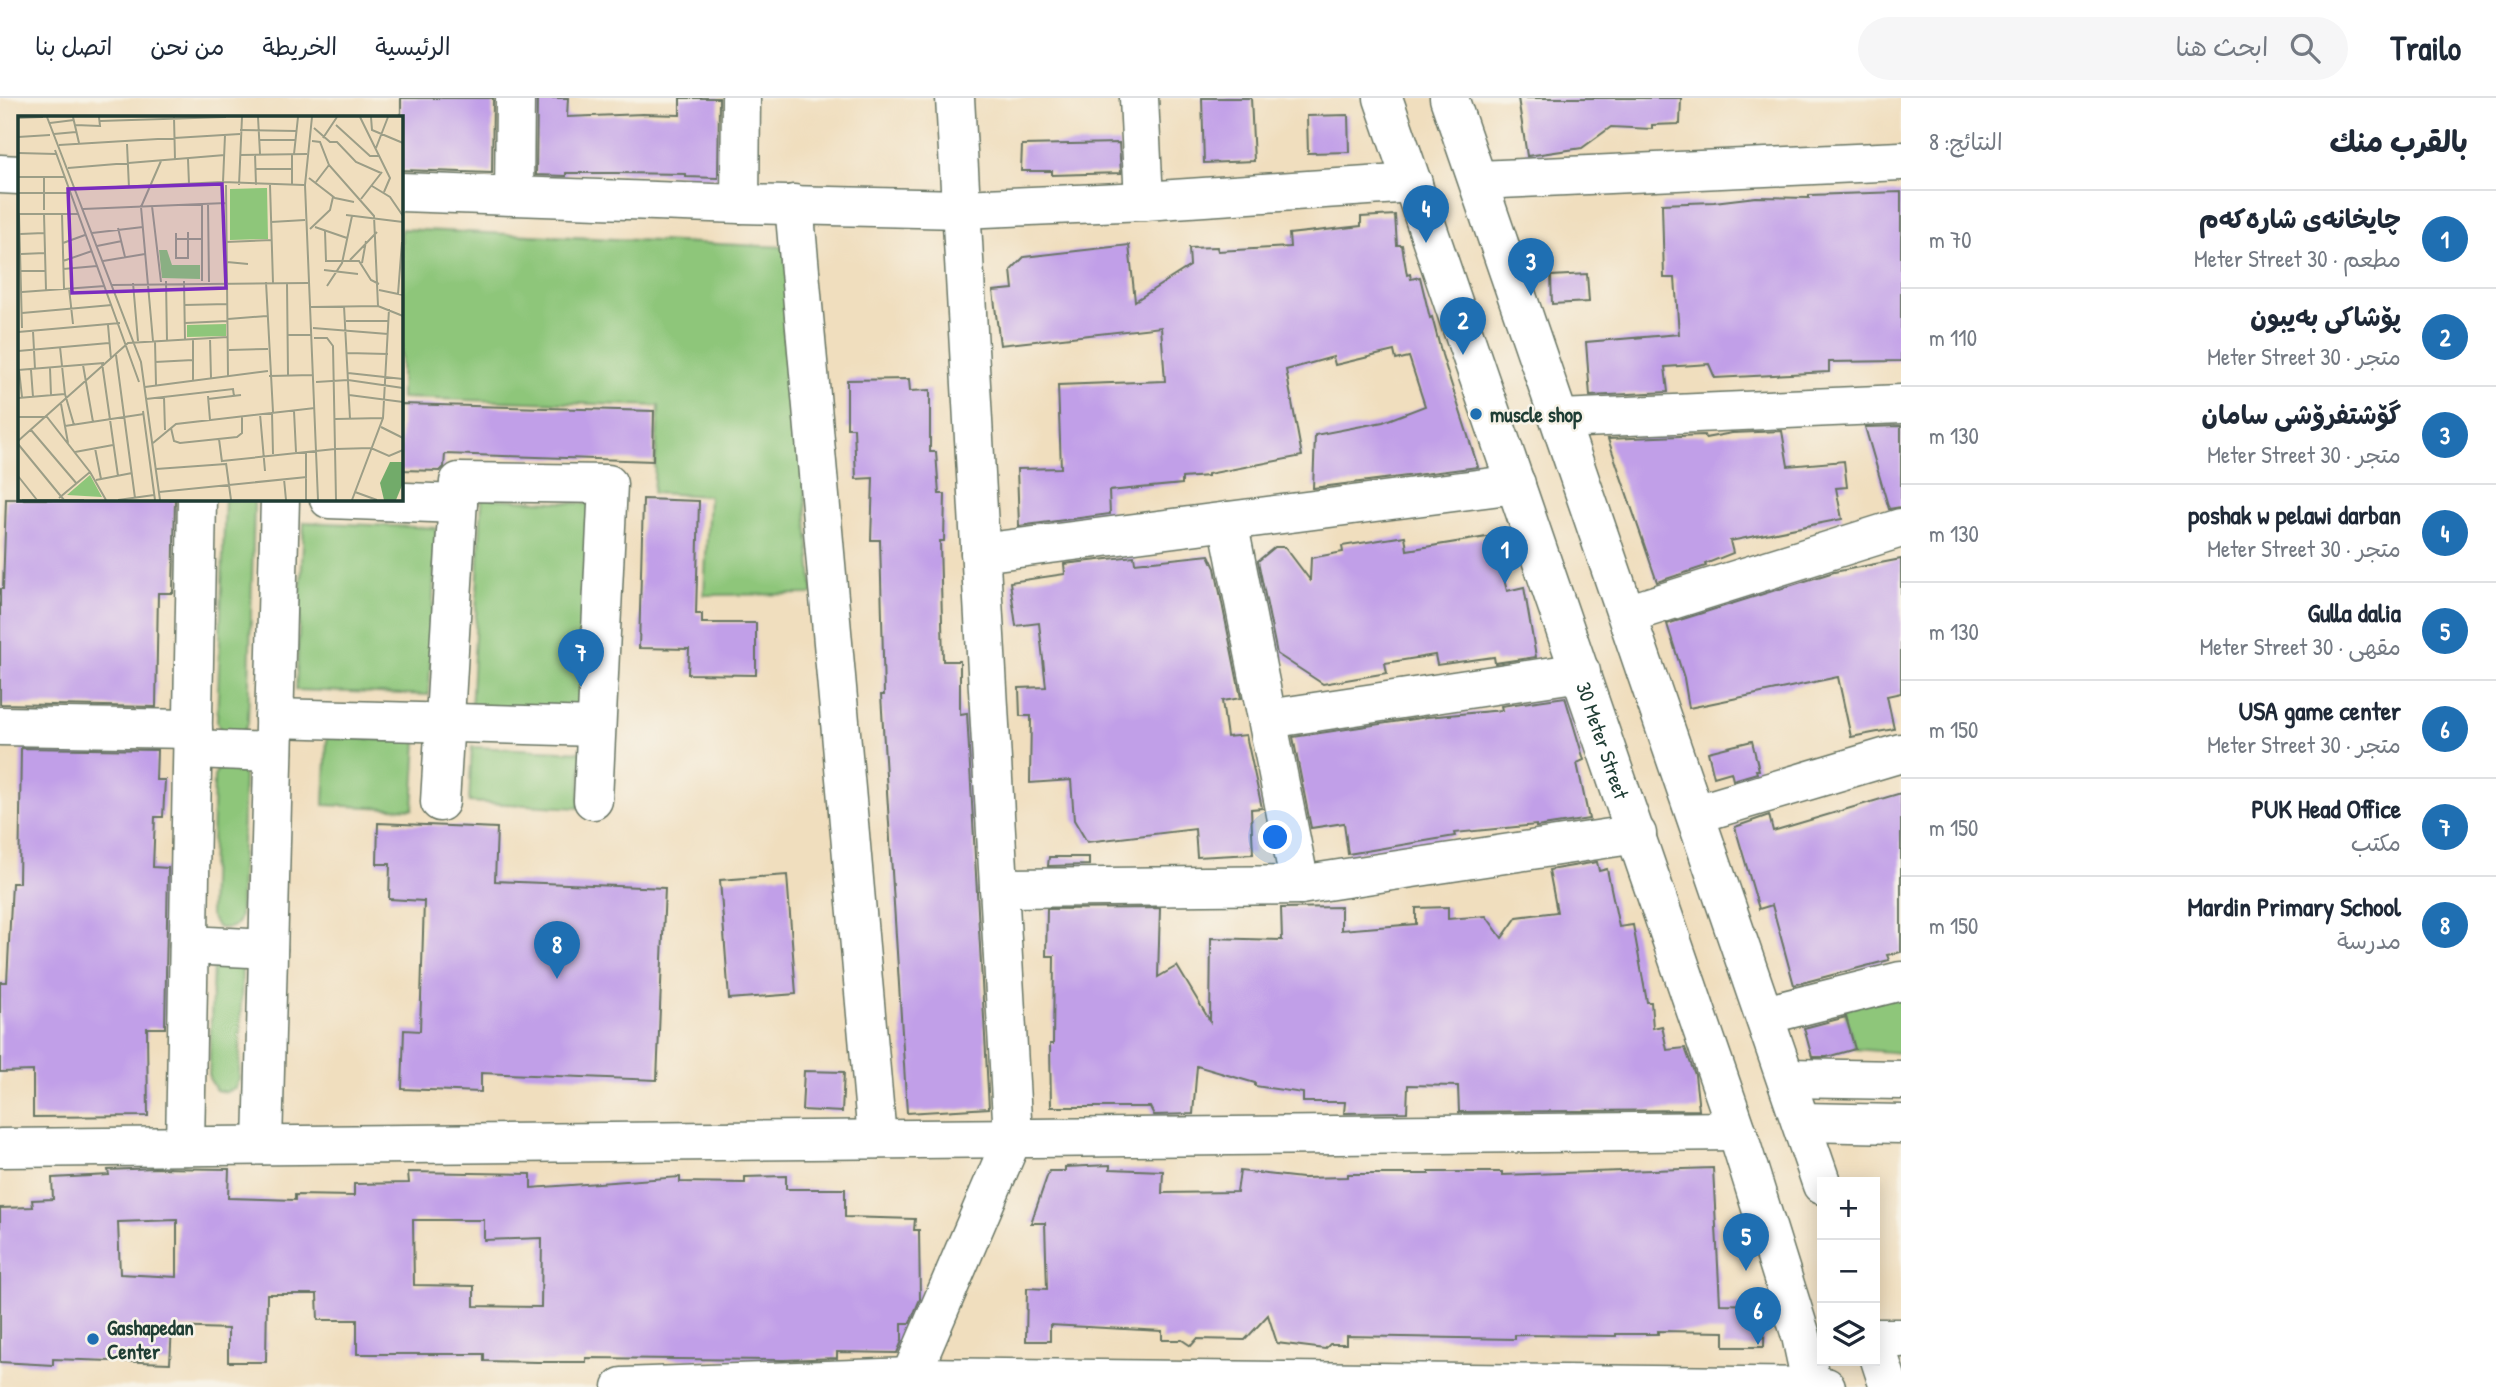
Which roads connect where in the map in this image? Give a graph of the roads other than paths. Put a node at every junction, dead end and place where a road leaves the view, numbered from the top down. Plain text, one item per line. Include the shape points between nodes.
1 (515, 98) edge
2 (741, 98) edge
3 (955, 98) edge
4 (1139, 98) edge
5 (1383, 98) edge
6 (1450, 98) edge
7 (1901, 162) edge
8 (0, 174) edge
9 (18, 175) edge
10 (1478, 180) junction
11 (1413, 183) junction
12 (402, 192) edge
13 (514, 196) junction
14 (1144, 201) junction
15 (740, 204) junction
16 (794, 204) junction
17 (961, 209) junction
18 (1901, 404) edge
19 (1560, 419) junction
20 (1516, 484) junction
21 (197, 500) edge
22 (280, 500) edge
23 (355, 500) edge
24 (458, 504) junction
25 (1228, 521) junction
26 (1901, 528) edge
27 (980, 553) junction
28 (1627, 614) junction
29 (1581, 672) junction
30 (1268, 719) junction
31 (445, 723) junction
32 (0, 726) edge
33 (596, 727) junction
34 (274, 735) junction
35 (193, 739) junction
36 (1901, 753) edge
37 (593, 800) dead end
38 (440, 802) dead end
39 (1696, 814) junction
40 (1637, 834) junction
41 (1300, 885) junction
42 (999, 888) junction
43 (189, 945) junction
44 (268, 948) junction
45 (1901, 981) edge
46 (1765, 1014) junction
47 (1787, 1078) junction
48 (1901, 1080) edge
49 (1801, 1122) junction
50 (1901, 1124) edge
51 (1737, 1131) junction
52 (1013, 1137) junction
53 (877, 1138) junction
54 (263, 1145) junction
55 (185, 1146) junction
56 (0, 1148) edge
57 (1819, 1177) edge
58 (1880, 1338) edge
59 (1901, 1338) edge
60 (1880, 1359) edge
61 (909, 1382) edge
62 (1157, 1384) edge
63 (622, 1387) edge
64 (1812, 1387) edge
65 (1826, 1387) edge
66 (1889, 1387) edge

1 - 13 street
2 - 15 street
3 - 17 street
4 - 14 street
5 - 11 street, 30 Meter Street
6 - 10 street
7 - 10 street
8 - 9 street
10 - 19 street
11 - 14 street
11 - 20 street, 30 Meter Street
12 - 13 street
13 - 15 street
14 - 17 street
15 - 16 street
16 - 17 street
16 - 53 street
17 - 27 street
18 - 19 street
19 - 28 street
20 - 25 street
20 - 29 street, 30 Meter Street
21 - 35 street
22 - 34 street
23 - 24 street
24 - 31 street
24 - 33 street via 459,482 607,484
25 - 27 street
25 - 30 street
26 - 28 street
27 - 42 street
28 - 39 street
29 - 30 street
29 - 40 street, 30 Meter Street
30 - 41 street
31 - 33 street
31 - 34 street
31 - 38 street
32 - 35 street
33 - 37 street
34 - 35 street
34 - 44 street
35 - 43 street
36 - 39 street
39 - 46 street
40 - 41 street
40 - 51 street, 30 Meter Street
41 - 42 street
42 - 52 street
43 - 44 street
43 - 55 street
44 - 54 street
45 - 46 street
46 - 47 street
47 - 48 street
47 - 49 street
49 - 50 street
49 - 57 street
51 - 52 street
51 - 64 street, 30 Meter Street via 1801,1336
52 - 53 street
52 - 61 street
53 - 54 street
54 - 55 street
55 - 56 street
58 - 59 street
60 - 66 street
61 - 62 street
61 - 63 street
62 - 64 street
64 - 65 street

